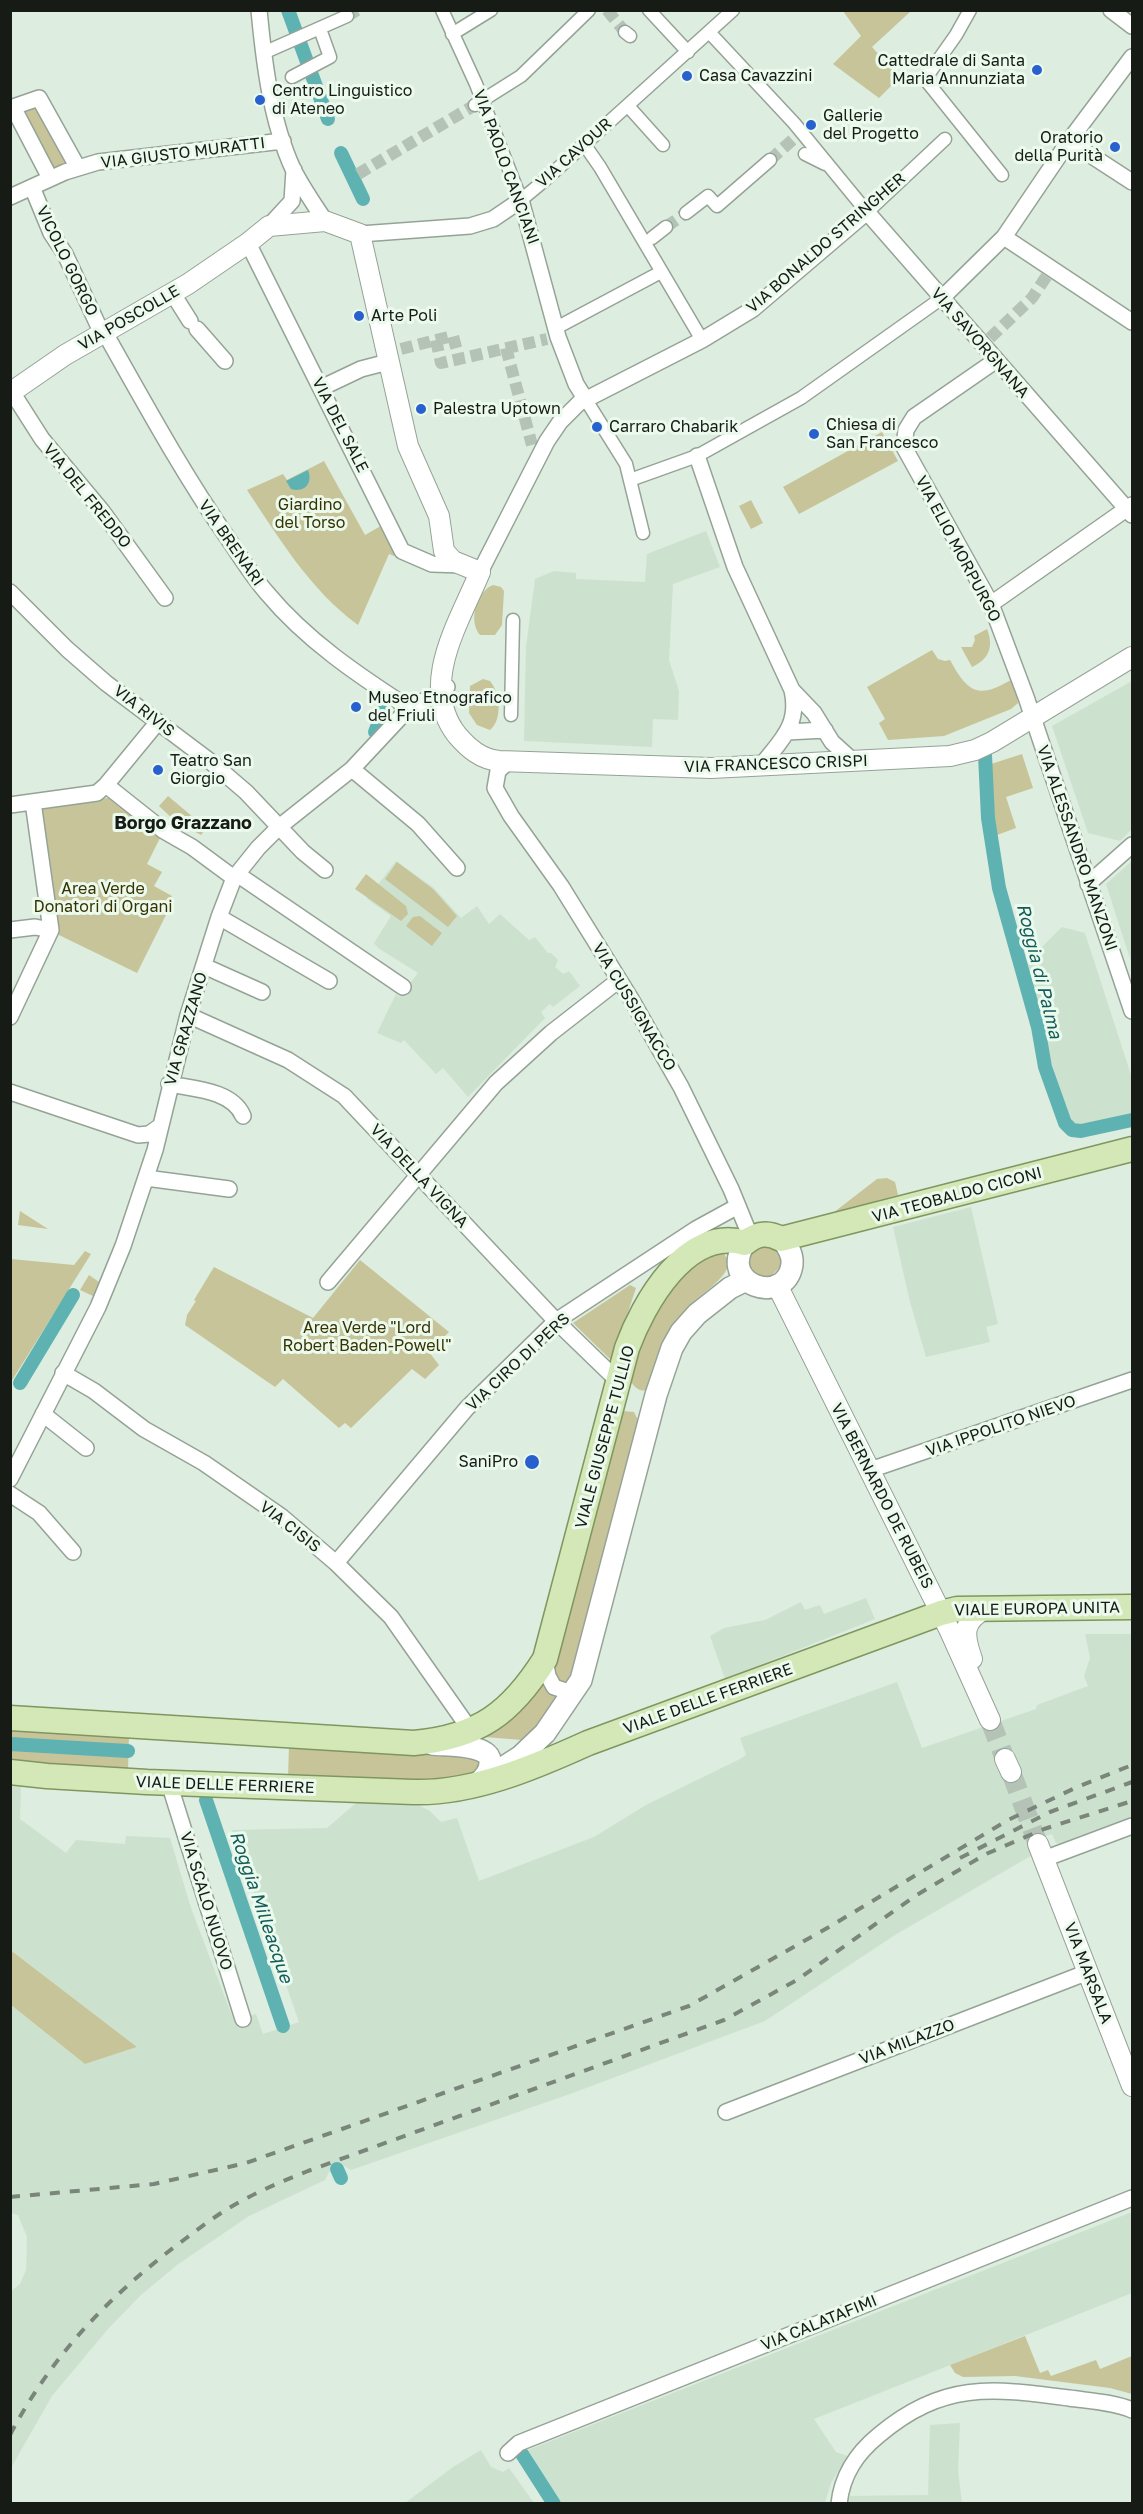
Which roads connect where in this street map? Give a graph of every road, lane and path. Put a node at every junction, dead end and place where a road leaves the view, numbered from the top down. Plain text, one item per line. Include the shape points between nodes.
1 (259, 10) edge
2 (442, 10) edge
3 (491, 10) edge
4 (589, 10) edge
5 (649, 10) edge
6 (733, 10) edge
7 (970, 10) edge
8 (1111, 10) edge
9 (347, 16) dead end
10 (1132, 26) edge
11 (320, 29) junction
12 (709, 32) junction
13 (452, 34) junction
14 (270, 51) dead end
15 (688, 52) junction
16 (1132, 57) edge
17 (292, 77) dead end
18 (479, 103) junction
19 (12, 106) edge
20 (628, 106) junction
21 (945, 139) dead end
22 (283, 141) junction
23 (1069, 141) junction
24 (584, 144) junction
25 (663, 145) dead end
26 (805, 154) dead end
27 (770, 160) tunnel mouth
28 (78, 168) junction
29 (831, 168) junction
30 (294, 170) junction
31 (1002, 175) dead end
32 (50, 178) junction
33 (1132, 182) edge
34 (32, 187) junction
35 (10, 197) edge
36 (521, 200) junction
37 (867, 212) junction
38 (686, 213) tunnel mouth
39 (325, 221) junction
40 (269, 226) junction
41 (666, 227) tunnel mouth
42 (360, 234) junction
43 (1004, 237) junction
44 (652, 238) dead end
45 (248, 243) junction
46 (661, 272) junction
47 (172, 294) junction
48 (942, 298) junction
49 (1132, 322) edge
50 (555, 328) junction
51 (105, 333) junction
52 (702, 340) junction
53 (225, 361) dead end
54 (995, 361) junction
55 (388, 362) junction
56 (321, 388) junction
57 (11, 393) edge
58 (586, 400) junction
59 (697, 456) junction
60 (630, 480) junction
61 (1130, 509) edge
62 (643, 533) dead end
63 (471, 569) junction
64 (10, 592) edge
65 (165, 598) dead end
66 (991, 603) junction
67 (513, 620) dead end
68 (1132, 657) edge
69 (445, 687) junction
70 (792, 690) junction
71 (413, 706) junction
72 (814, 713) junction
73 (445, 714) junction
74 (511, 715) dead end
75 (1034, 719) junction
76 (157, 723) junction
77 (790, 727) junction
78 (825, 730) junction
79 (470, 748) junction
80 (510, 760) junction
81 (853, 761) junction
82 (761, 766) junction
83 (352, 768) junction
84 (106, 785) junction
85 (495, 788) junction
86 (33, 802) junction
87 (10, 805) edge
88 (279, 827) junction
89 (1132, 845) edge
90 (457, 868) dead end
91 (325, 870) dead end
92 (236, 876) junction
93 (1088, 884) junction
94 (219, 917) junction
95 (10, 930) edge
96 (51, 930) junction
97 (204, 966) junction
98 (619, 980) junction
99 (329, 981) dead end
100 (403, 987) dead end
101 (262, 992) dead end
102 (1132, 1011) edge
103 (188, 1014) junction
104 (10, 1017) edge
105 (169, 1084) junction
106 (10, 1092) edge
107 (243, 1116) dead end
108 (159, 1126) junction
109 (1132, 1149) edge
110 (418, 1176) junction
111 (146, 1178) junction
112 (229, 1189) dead end
113 (738, 1206) junction
114 (781, 1239) junction
115 (748, 1240) junction
116 (746, 1280) junction
117 (328, 1282) dead end
118 (777, 1285) junction
119 (556, 1321) junction
120 (63, 1373) junction
121 (1132, 1380) edge
122 (618, 1381) junction
123 (43, 1414) junction
124 (86, 1448) dead end
125 (870, 1470) junction
126 (10, 1479) edge
127 (10, 1494) edge
128 (73, 1552) dead end
129 (336, 1563) junction
130 (1132, 1607) edge
131 (985, 1609) junction
132 (941, 1612) junction
133 (545, 1659) junction
134 (575, 1690) junction
135 (10, 1718) edge
136 (471, 1731) junction
137 (414, 1743) junction
138 (10, 1772) edge
139 (169, 1783) junction
140 (475, 1785) junction
141 (1132, 1826) edge
142 (1041, 1852) joint
143 (1088, 1972) junction
144 (243, 2019) dead end
145 (1132, 2086) edge
146 (726, 2112) dead end
147 (1132, 2198) edge
148 (1132, 2410) edge
149 (508, 2452) dead end
150 (839, 2504) edge

1 - 22 street via 266,68
2 - 13 street, VIA PAOLO CANCIANI
3 - 13 street
4 - 18 street via 521,76
5 - 15 street
6 - 12 street, VIA CAVOUR
7 - 31 street via 925,79
8 - 10 street
9 - 11 street
11 - 14 street
11 - 17 street via 330,57
12 - 15 street, VIA CAVOUR
12 - 29 street, VIA SAVORGNANA
13 - 18 street, VIA PAOLO CANCIANI
15 - 20 street, VIA CAVOUR
16 - 23 street
18 - 36 street, VIA PAOLO CANCIANI
19 - 28 street via 39,98
19 - 32 street
20 - 24 street, VIA CAVOUR
20 - 25 street, VIA CAVOUR
21 - 37 street, VIA BONALDO STRINGHER
22 - 28 street, VIA GIUSTO MURATTI via 98,162
22 - 30 street
23 - 33 street
23 - 43 street
24 - 36 street, VIA CAVOUR
24 - 46 street
26 - 29 street, VIA SAVORGNANA
27 - 38 street via 717,206 708,196
28 - 32 street, VIA GIUSTO MURATTI
29 - 37 street, VIA SAVORGNANA
30 - 39 street
30 - 40 street via 292,201
32 - 34 street, VIA GIUSTO MURATTI
34 - 35 street, VIA GIUSTO MURATTI
34 - 51 street, VICOLO GORGO via 51,233
36 - 42 street via 493,219 470,226
36 - 50 street, VIA PAOLO CANCIANI
37 - 48 street, VIA SAVORGNANA
37 - 52 street, VIA BONALDO STRINGHER via 753,309
39 - 40 street
39 - 42 street
40 - 45 street, VIA POSCOLLE
41 - 44 street
42 - 45 street via 294,236
42 - 55 street
43 - 48 street
43 - 49 street via 1049,271
45 - 47 street, VIA POSCOLLE
45 - 56 street, VIA DEL SALE
46 - 50 street
46 - 52 street
47 - 51 street, VIA POSCOLLE
47 - 53 street
48 - 54 street, VIA SAVORGNANA via 986,341
48 - 59 street via 801,398
50 - 58 street, VIA PAOLO CANCIANI
51 - 57 street, VIA POSCOLLE
51 - 71 street, VIA BRENARI via 203,504 267,593 322,646 385,694
52 - 58 street, VIA BONALDO STRINGHER
54 - 61 street, VIA SAVORGNANA
54 - 66 street, VIA ELIO MORPURGO via 914,417 906,430 904,447
55 - 56 street via 353,372
55 - 63 street via 408,446 439,516 444,550 453,561
56 - 63 street, VIA DEL SALE via 402,551 432,564
57 - 65 street, VIA DEL FREDDO
58 - 60 street via 626,464
58 - 63 street, VIA BONALDO STRINGHER via 560,422
59 - 60 street
59 - 70 street via 735,567
60 - 62 street
61 - 66 street
63 - 69 street via 451,642
64 - 76 street, VIA RIVIS via 67,649
66 - 75 street, VIA ELIO MORPURGO
67 - 74 street
68 - 75 street, VIA FRANCESCO CRISPI
69 - 71 street, VIA GRAZZANO
69 - 73 street
69 - 80 street via 465,731 489,754
70 - 72 street
70 - 77 street via 796,711
71 - 73 street via 431,705
71 - 83 street, VIA GRAZZANO
72 - 77 street
72 - 78 street
73 - 79 street
75 - 81 street, VIA FRANCESCO CRISPI via 963,753
75 - 93 street, VIA ALESSANDRO MANZONI
76 - 84 street
76 - 88 street, VIA RIVIS via 211,762
77 - 78 street
77 - 82 street
78 - 81 street
79 - 80 street, VIA FRANCESCO CRISPI via 484,758
79 - 85 street, VIA CUSSIGNACCO
80 - 82 street, VIA FRANCESCO CRISPI via 633,766
80 - 85 street via 498,771
81 - 82 street, VIA FRANCESCO CRISPI
83 - 88 street, VIA GRAZZANO
83 - 90 street via 418,824
84 - 86 street via 90,794
84 - 92 street via 164,831
85 - 98 street, VIA CUSSIGNACCO
86 - 87 street
86 - 96 street
88 - 91 street, VIA RIVIS
88 - 92 street, VIA GRAZZANO
89 - 93 street
92 - 94 street, VIA GRAZZANO
92 - 100 street
93 - 102 street, VIA ALESSANDRO MANZONI
94 - 97 street, VIA GRAZZANO
94 - 99 street
95 - 96 street
96 - 104 street
97 - 101 street
97 - 103 street, VIA GRAZZANO
98 - 110 street via 504,1075
98 - 113 street, VIA CUSSIGNACCO via 681,1087
103 - 105 street, VIA GRAZZANO
103 - 110 street, VIA DELLA VIGNA via 322,1080 344,1096
105 - 107 street via 230,1100
105 - 108 street, VIA GRAZZANO
106 - 108 street via 138,1135 149,1134
108 - 111 street, VIA GRAZZANO
109 - 114 main road, VIA TEOBALDO CICONI
110 - 117 street
110 - 119 street, VIA DELLA VIGNA
111 - 112 street
111 - 120 street, VIA GRAZZANO via 98,1307
113 - 115 street, VIA CUSSIGNACCO
113 - 119 street, VIA CIRO DI PERS
114 - 115 main road via 766,1234
114 - 118 main road via 789,1249 791,1266
115 - 116 main road via 738,1261
115 - 122 main road, VIALE GIUSEPPE TULLIO via 717,1240 681,1261 634,1329
116 - 118 main road via 760,1287
116 - 134 main road via 697,1314 681,1332 669,1356 586,1669
118 - 125 street, VIA BERNARDO DE RUBEIS
119 - 122 street, VIA DELLA VIGNA
119 - 129 street, VIA CIRO DI PERS via 467,1408
120 - 123 street, VIA GRAZZANO
120 - 129 street, VIA CISIS via 282,1517
121 - 125 street, VIA IPPOLITO NIEVO
122 - 133 main road, VIALE GIUSEPPE TULLIO
123 - 124 street
123 - 126 street, VIA GRAZZANO
125 - 132 street, VIA BERNARDO DE RUBEIS
127 - 128 street via 39,1514
129 - 136 street, VIA CISIS via 391,1617
130 - 131 main road, VIALE EUROPA UNITA
131 - 132 main road, VIALE EUROPA UNITA
131 - 132 street, VIA BERNARDO DE RUBEIS via 971,1619 966,1637 988,1714
132 - 140 main road, VIALE DELLE FERRIERE
133 - 134 street via 554,1687
133 - 136 main road, VIALE GIUSEPPE TULLIO via 516,1698
134 - 140 main road, VIALE DELLE FERRIERE via 561,1713 529,1749
135 - 137 main road
136 - 137 main road
137 - 140 main road via 479,1749 487,1754 488,1772
138 - 139 main road, VIALE DELLE FERRIERE
139 - 140 main road, VIALE DELLE FERRIERE via 423,1793 450,1792
139 - 144 street, VIA SCALO NUOVO
141 - 142 street
142 - 143 street, VIA MARSALA
143 - 145 street, VIA MARSALA
143 - 146 street, VIA MILAZZO
147 - 149 street, VIA CALATAFIMI via 519,2443
148 - 150 street via 1109,2403 1005,2392 942,2397 900,2419 859,2453 845,2478

